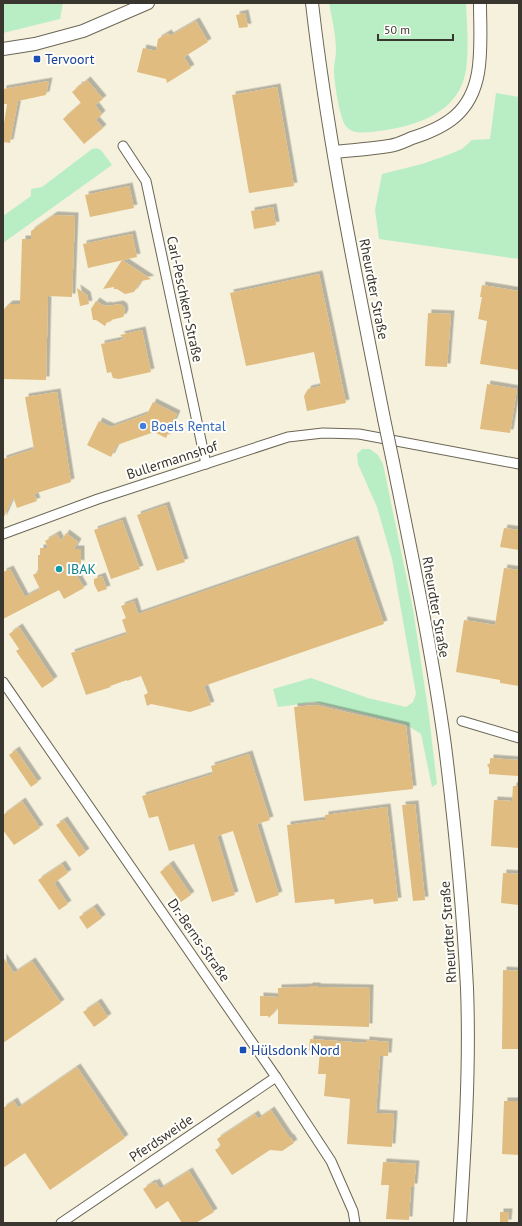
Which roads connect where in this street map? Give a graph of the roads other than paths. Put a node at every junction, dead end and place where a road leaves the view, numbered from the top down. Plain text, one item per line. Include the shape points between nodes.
1 (148, 3) edge
2 (312, 3) edge
3 (480, 3) edge
4 (3, 49) edge
5 (123, 146) dead end
6 (334, 152) junction
7 (206, 464) junction
8 (519, 464) edge
9 (3, 534) edge
10 (3, 682) edge
11 (462, 721) dead end
12 (519, 738) edge
13 (276, 1076) junction
14 (61, 1223) edge
15 (355, 1223) edge
16 (460, 1223) edge

1 - 4 main road via 83,31 35,44
2 - 6 main road, Rheurdter Straße
3 - 6 main road via 478,74 467,103 457,114 432,132 390,146
5 - 7 street, Carl-Peschken-Straße via 146,181
6 - 16 main road, Rheurdter Straße, bridge via 424,618 445,746 458,865 467,989 467,1115
7 - 8 street, Bullermannshof via 288,437 323,433 359,434
7 - 9 street, Bullermannshof
10 - 13 street, Dr.-Berns-Straße
11 - 12 street
13 - 14 street, Pferdsweide
13 - 15 street, Dr.-Berns-Straße via 332,1161 353,1211

